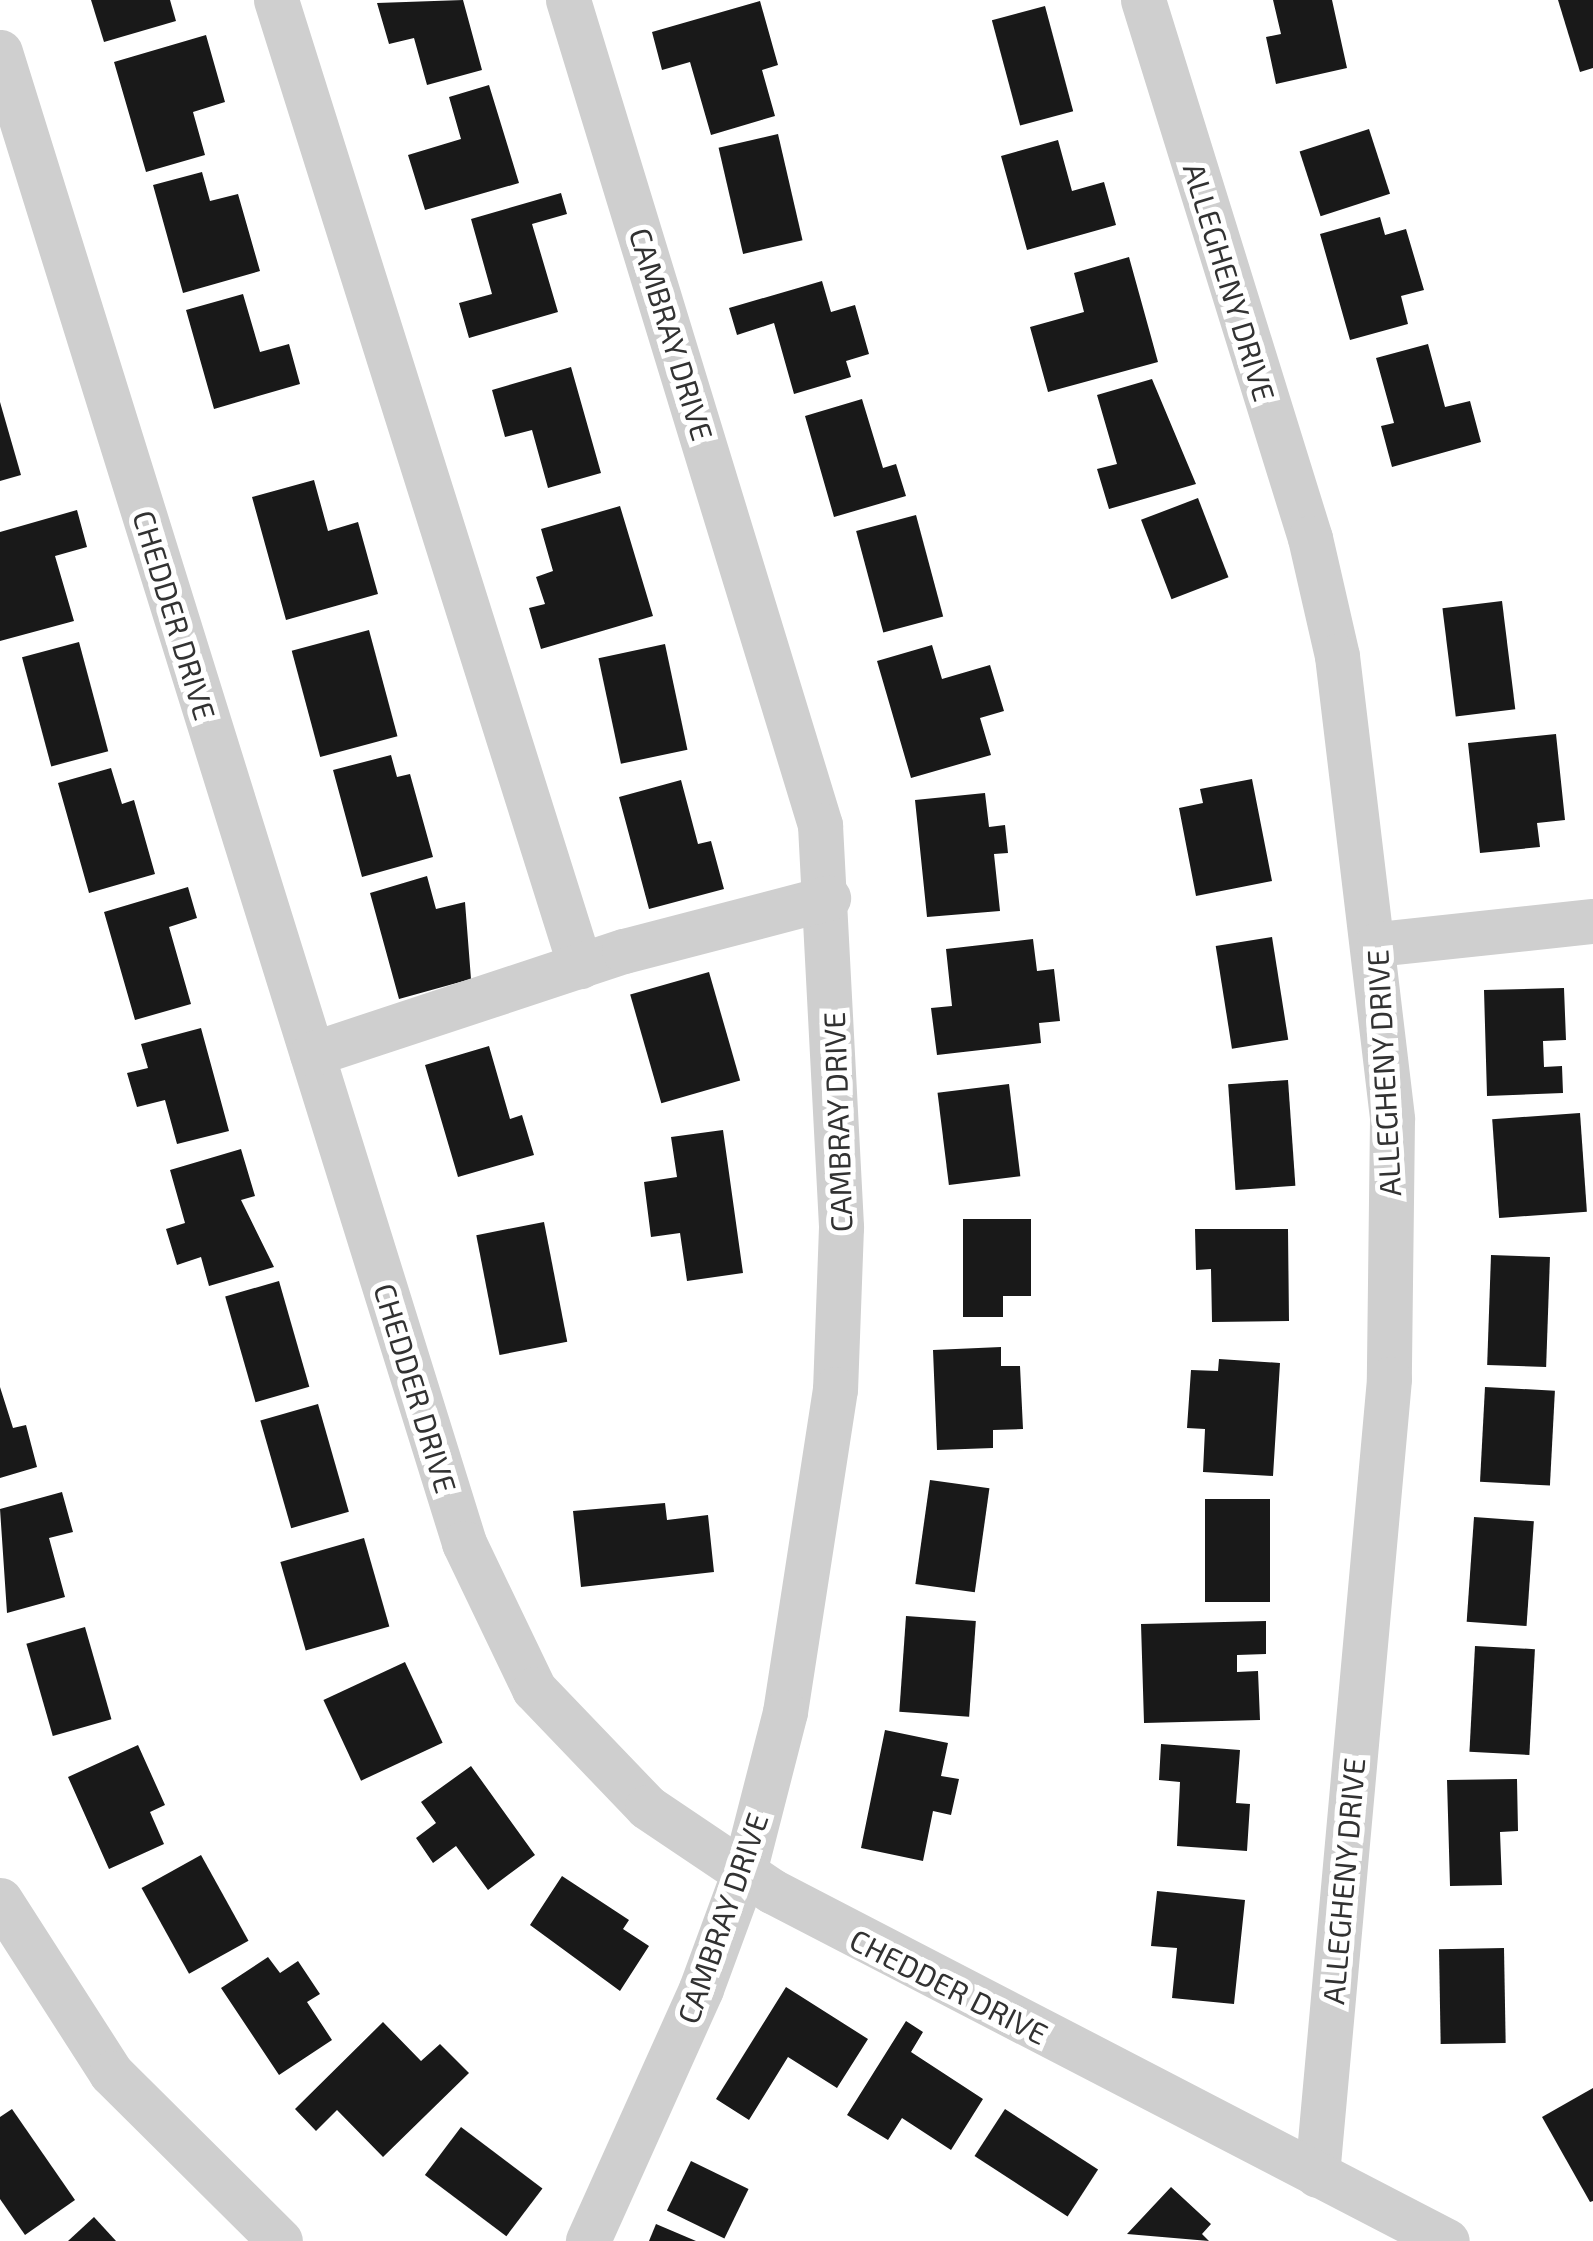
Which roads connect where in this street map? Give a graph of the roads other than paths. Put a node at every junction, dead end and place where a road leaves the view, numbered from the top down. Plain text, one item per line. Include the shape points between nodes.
1 (276, 0) edge
2 (568, 0) edge
3 (1143, 0) edge
4 (0, 52) edge
5 (828, 898) junction
6 (1593, 922) edge
7 (1377, 944) junction
8 (580, 966) junction
9 (312, 1054) junction
10 (744, 1872) junction
11 (0, 1900) edge
12 (1316, 2174) junction
13 (280, 2241) edge
14 (588, 2241) edge
15 (1447, 2241) edge

1 - 8 street
2 - 5 street, CAMBRAY DRIVE via 798,739
3 - 7 street, ALLEGHENY DRIVE via 1310,538
4 - 9 street, CHEDDER DRIVE
5 - 8 street
5 - 10 street, CAMBRAY DRIVE via 842,1227 835,1389 786,1712
6 - 7 street
7 - 12 street, ALLEGHENY DRIVE via 1392,1119 1389,1379
8 - 9 street
9 - 10 street, CHEDDER DRIVE via 464,1544 505,1642 606,1772
10 - 12 street, CHEDDER DRIVE
10 - 14 street, CAMBRAY DRIVE
11 - 13 street via 111,2073
12 - 15 street, CHEDDER DRIVE

